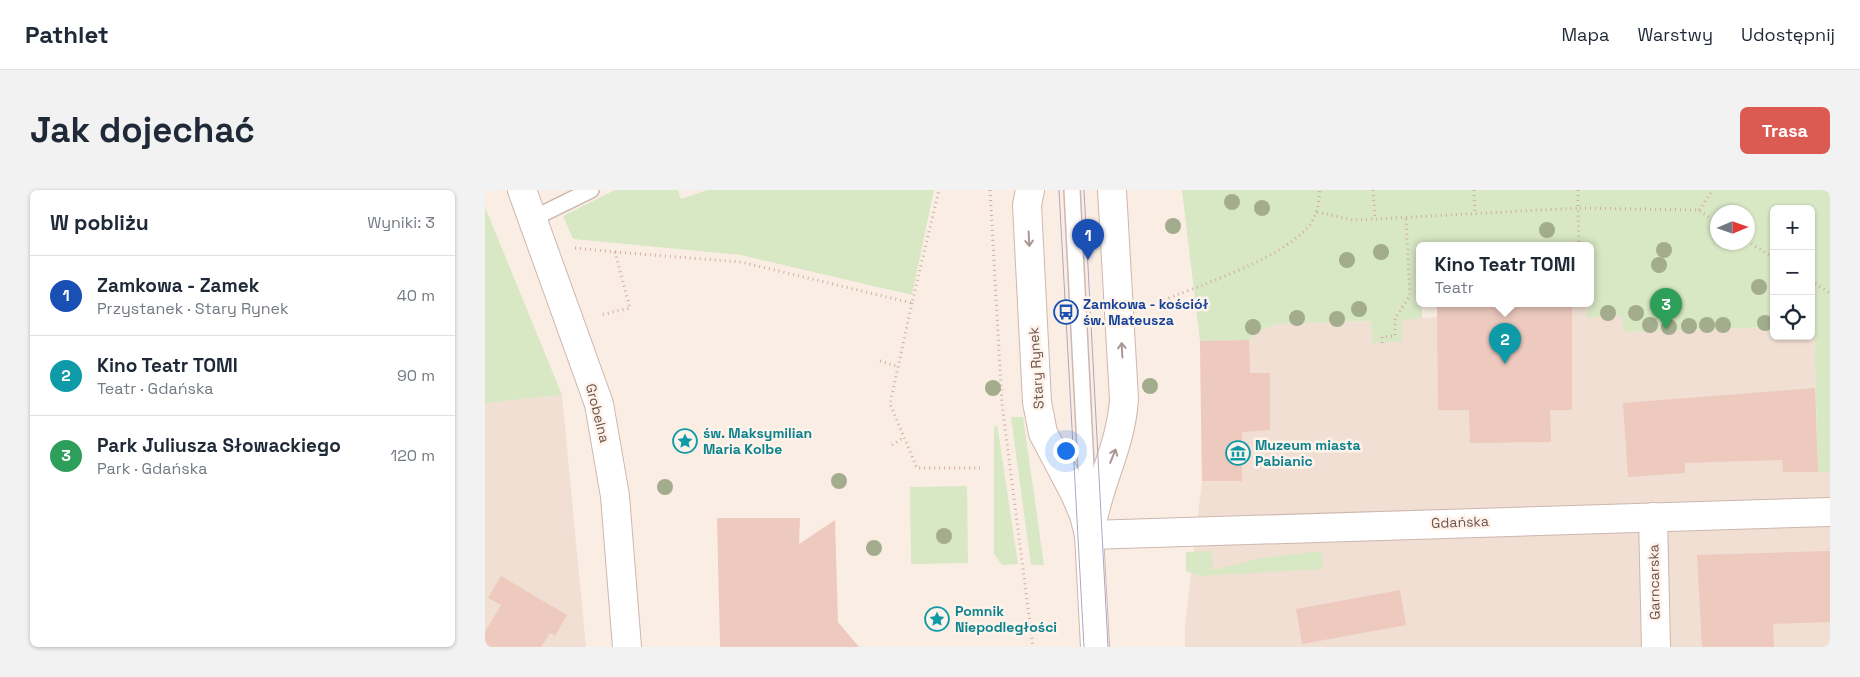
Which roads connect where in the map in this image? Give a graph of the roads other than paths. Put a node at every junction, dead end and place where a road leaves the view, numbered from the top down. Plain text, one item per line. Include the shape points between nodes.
1 (522, 190) edge
2 (591, 190) edge
3 (1030, 190) edge
4 (1072, 190) edge
5 (1112, 190) edge
6 (534, 218) junction
7 (1830, 512) edge
8 (1653, 517) junction
9 (1089, 536) junction
10 (627, 647) edge
11 (1095, 647) edge
12 (1656, 647) edge

1 - 6 street, Grobelna
2 - 6 lane
3 -> 9 street, Stary Rynek via 1027,205 1037,402 1043,433 1075,494
4 - 9 lane
9 -> 5 street, Stary Rynek via 1099,490 1123,424
6 - 10 street, Grobelna via 599,404 615,496
7 - 8 street, Gdańska
8 - 9 street, Gdańska
8 - 12 street, Garncarska
9 - 11 street, Stary Rynek

